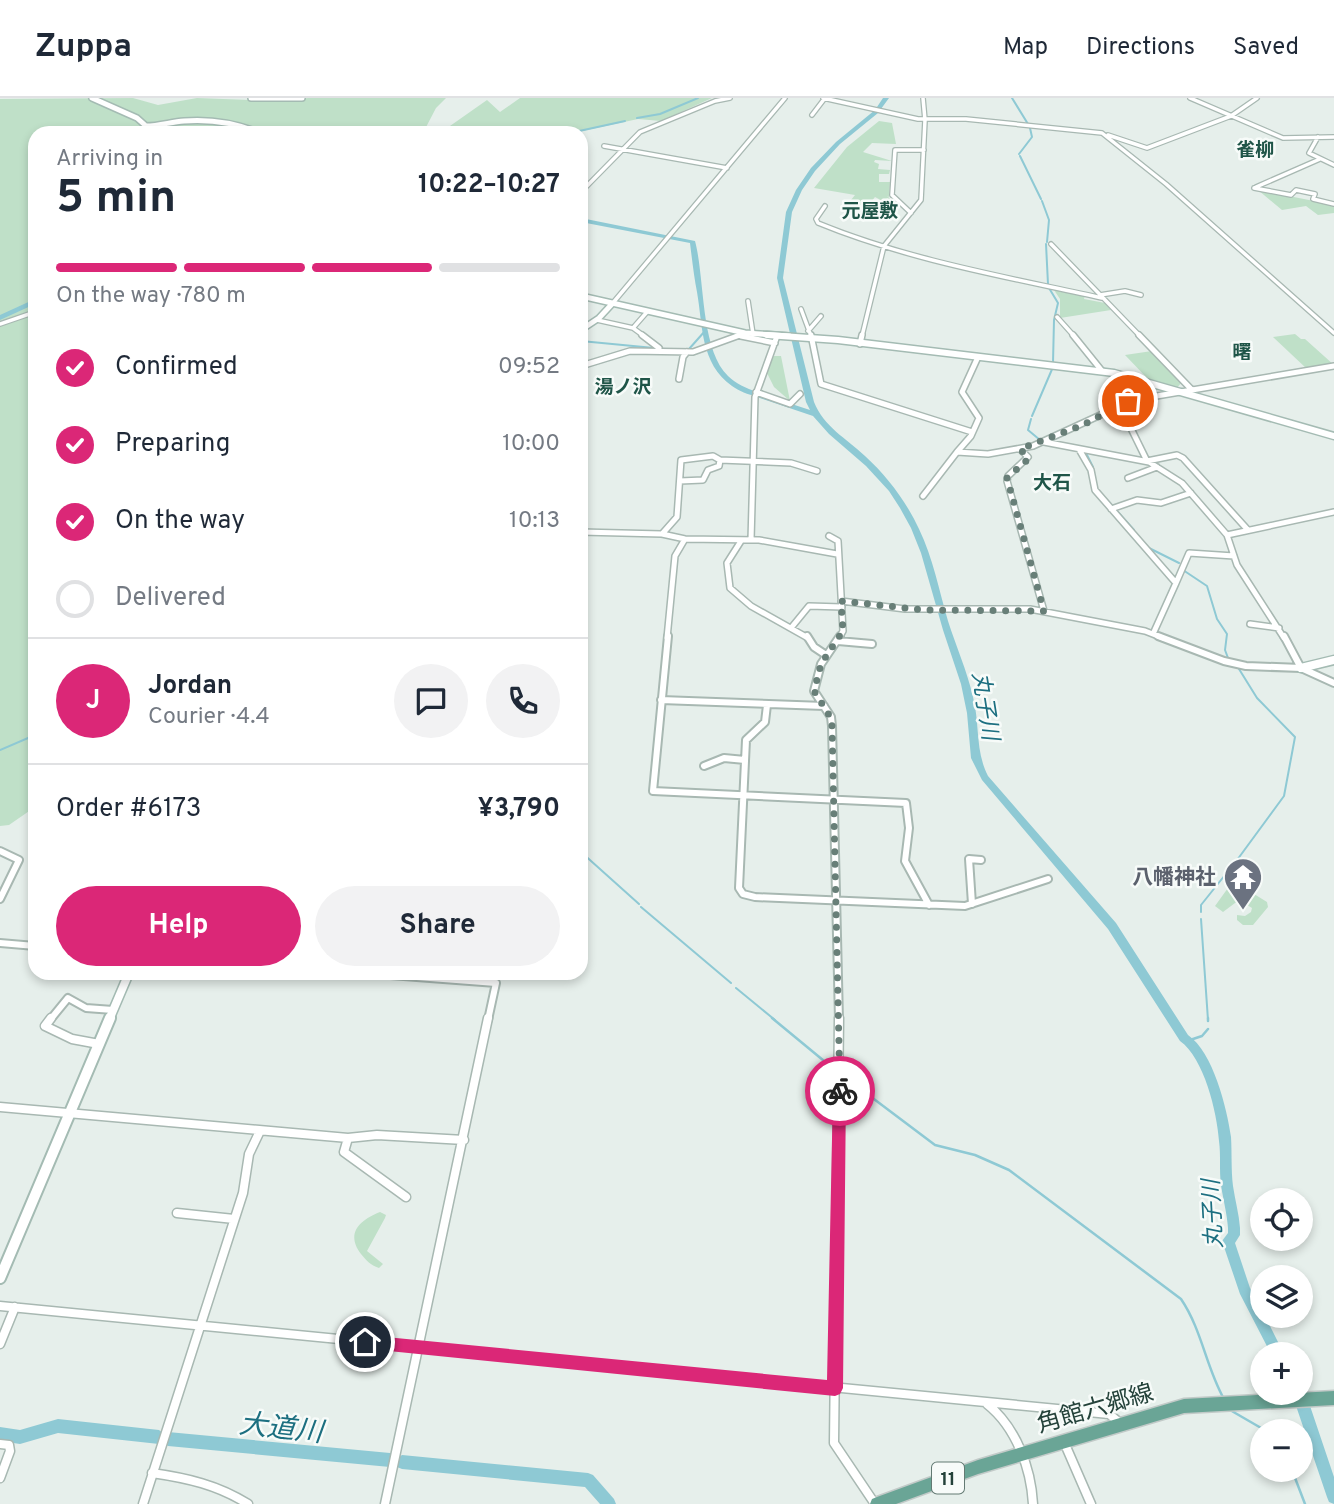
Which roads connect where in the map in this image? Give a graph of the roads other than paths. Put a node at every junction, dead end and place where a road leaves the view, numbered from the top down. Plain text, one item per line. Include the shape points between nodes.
1 (92, 98) edge
2 (251, 98) edge
3 (302, 98) edge
4 (730, 98) edge
5 (785, 98) edge
6 (824, 98) edge
7 (923, 98) edge
8 (1189, 98) edge
9 (1257, 98) edge
10 (279, 99) edge
11 (841, 99) edge
12 (812, 115) dead end
13 (1231, 116) junction
14 (925, 120) junction
15 (146, 126) edge
16 (146, 126) edge
17 (239, 126) edge
18 (1098, 131) junction
19 (1318, 137) junction
20 (1334, 137) edge
21 (604, 146) dead end
22 (622, 149) junction
23 (924, 150) junction
24 (1320, 159) junction
25 (1334, 165) edge
26 (727, 168) junction
27 (588, 181) edge
28 (591, 181) junction
29 (588, 184) edge
30 (1334, 198) edge
31 (1332, 203) edge
32 (825, 206) dead end
33 (911, 213) junction
34 (1051, 244) dead end
35 (884, 246) junction
36 (1141, 295) dead end
37 (1101, 296) junction
38 (588, 298) edge
39 (748, 301) dead end
40 (612, 304) junction
41 (801, 309) dead end
42 (646, 312) junction
43 (28, 314) edge
44 (821, 316) dead end
45 (1057, 317) dead end
46 (597, 320) junction
47 (0, 324) edge
48 (588, 326) edge
49 (633, 328) junction
50 (808, 331) junction
51 (1334, 333) edge
52 (753, 334) junction
53 (743, 335) junction
54 (777, 338) junction
55 (812, 338) junction
56 (860, 344) junction
57 (661, 349) junction
58 (687, 352) junction
59 (978, 357) junction
60 (588, 363) edge
61 (1334, 366) edge
62 (1102, 371) junction
63 (1118, 374) junction
64 (679, 379) dead end
65 (1192, 390) junction
66 (756, 391) junction
67 (1179, 392) junction
68 (800, 394) dead end
69 (1121, 406) junction
70 (972, 432) junction
71 (1334, 436) edge
72 (1042, 441) junction
73 (1020, 449) junction
74 (1080, 451) junction
75 (957, 452) junction
76 (720, 460) junction
77 (1147, 461) junction
78 (754, 462) junction
79 (1157, 467) junction
80 (817, 471) dead end
81 (1128, 478) dead end
82 (681, 481) junction
83 (1191, 493) junction
84 (923, 496) dead end
85 (1111, 509) junction
86 (1334, 512) edge
87 (1247, 529) junction
88 (588, 532) edge
89 (662, 534) junction
90 (1227, 535) junction
91 (829, 536) dead end
92 (685, 539) junction
93 (751, 540) junction
94 (741, 541) junction
95 (837, 554) junction
96 (1234, 556) junction
97 (1176, 583) junction
98 (841, 604) junction
99 (1044, 611) junction
100 (1250, 624) dead end
101 (791, 628) junction
102 (1279, 628) junction
103 (1153, 634) junction
104 (838, 641) junction
105 (872, 644) dead end
106 (826, 655) junction
107 (1334, 660) edge
108 (1301, 668) junction
109 (1334, 683) edge
110 (661, 700) junction
111 (767, 705) junction
112 (824, 706) junction
113 (745, 760) junction
114 (704, 766) dead end
115 (743, 796) junction
116 (833, 800) junction
117 (0, 851) edge
118 (981, 860) dead end
119 (1048, 879) dead end
120 (0, 898) edge
121 (836, 901) junction
122 (972, 904) junction
123 (929, 905) junction
124 (0, 943) edge
125 (28, 946) edge
126 (126, 980) edge
127 (456, 980) edge
128 (113, 1010) junction
129 (99, 1044) junction
130 (0, 1107) edge
131 (70, 1112) junction
132 (260, 1131) junction
133 (348, 1138) junction
134 (464, 1140) junction
135 (406, 1197) dead end
136 (177, 1213) dead end
137 (234, 1219) junction
138 (0, 1278) edge
139 (0, 1306) edge
140 (15, 1307) junction
141 (200, 1326) junction
142 (0, 1344) edge
143 (420, 1348) junction
144 (835, 1388) junction
145 (1333, 1400) edge
146 (985, 1403) junction
147 (1121, 1423) junction
148 (1064, 1442) junction
149 (0, 1444) edge
150 (1020, 1453) junction
151 (152, 1473) junction
152 (0, 1478) edge
153 (143, 1504) edge
154 (248, 1504) edge
155 (385, 1504) edge
156 (876, 1504) edge
157 (1033, 1504) edge
158 (1091, 1504) edge

1 - 15 street
2 - 10 street
3 - 10 street
4 - 22 street via 645,130
5 - 26 street
6 - 11 street
6 - 12 street
7 - 14 street
8 - 13 street
9 - 13 street
11 - 14 street via 865,109
13 - 18 street via 1147,148
13 - 19 street via 1283,138
14 - 18 street via 966,119
14 - 23 street
16 - 17 street via 184,121
18 - 51 street via 1166,184
19 - 20 street
19 - 24 street via 1308,153
21 - 22 street
22 - 26 street
22 - 28 street
23 - 33 street via 921,200
23 - 33 street via 895,150 892,195
24 - 25 street
24 - 31 street via 1254,188 1291,195 1301,190 1315,194 1313,199
26 - 40 street
27 - 28 street
28 - 29 street
30 - 31 street
32 - 35 street via 818,223
33 - 35 street
34 - 37 street
35 - 37 street
35 - 56 street
36 - 37 street via 1125,291
37 - 65 street
38 - 40 street
39 - 52 street
40 - 42 street
40 - 46 street
41 - 50 street
42 - 49 street
42 - 53 street
43 - 47 street
44 - 50 street
45 - 62 street
46 - 48 street
46 - 49 street
49 - 57 street
50 - 55 street
52 - 53 street
52 - 54 street
53 - 54 street
53 - 58 street
54 - 55 street
54 - 66 street
55 - 56 street
55 - 70 street via 823,385
56 - 59 street
57 - 58 street
57 - 60 street via 614,354
58 - 64 street
59 - 62 street
59 - 70 street via 962,392 978,414
61 - 65 street
62 - 63 street
63 - 67 street
63 - 69 street
65 - 67 street
66 - 68 street via 790,404
66 - 78 street
67 - 69 street
67 - 71 street
69 - 72 street
69 - 77 street
70 - 75 street
72 - 73 street
72 - 74 street
73 - 75 street
73 - 99 street via 1028,457 1007,481
74 - 77 street
74 - 85 street via 1095,489
75 - 84 street
76 - 78 street
76 - 82 street via 703,480
76 - 82 street via 713,456 681,460
77 - 79 street
77 - 87 street via 1183,458
78 - 80 street via 791,463
78 - 93 street
79 - 81 street
79 - 83 street
82 - 89 street via 676,521
83 - 85 street via 1161,503 1143,500
83 - 90 street
85 - 97 street
86 - 87 street
87 - 90 street
88 - 89 street
89 - 92 street
90 - 96 street
91 - 95 street via 838,541
92 - 94 street
92 - 110 street via 675,556
93 - 94 street
93 - 95 street
94 - 101 street via 727,563 730,588 746,603
95 - 98 street
96 - 97 street via 1189,553
96 - 102 street
97 - 103 street
98 - 99 street
98 - 101 street via 808,606
98 - 104 street via 844,624
99 - 103 street
100 - 102 street
101 - 106 street via 806,635
102 - 108 street
103 - 108 street via 1224,661
104 - 105 street
104 - 106 street
106 - 112 street via 814,691
107 - 108 street
108 - 109 street
110 - 111 street
110 - 115 street via 653,791
111 - 112 street
111 - 113 street via 765,722 747,737
112 - 116 street via 832,726
113 - 114 street via 723,758
113 - 115 street
115 - 116 street
115 - 121 street via 739,888 743,894
116 - 121 street
116 - 123 street via 906,803 905,861
117 - 120 street via 19,860
118 - 122 street via 970,859
119 - 122 street
121 - 123 street
121 - 144 street via 840,1075
122 - 123 street
124 - 125 street
126 - 128 street
127 - 134 street via 496,983
128 - 129 street
128 - 129 street via 86,1008 65,999 45,1026 72,1039
129 - 131 street
130 - 131 street
131 - 132 street
131 - 138 street
132 - 133 street
132 - 137 street via 249,1154
133 - 134 street
133 - 135 street via 344,1152
134 - 143 street
136 - 137 street
137 - 141 street
139 - 140 street
140 - 141 street
140 - 142 street
141 - 143 street
141 - 151 street
143 - 144 street
143 - 155 street
144 - 146 street
144 - 156 street via 834,1443
145 - 147 main road, 角館六郷線 / 11 via 1184,1406
146 - 147 street via 1109,1414
146 - 150 street via 1001,1414
147 - 148 main road, 角館六郷線 / 11
148 - 150 main road, 角館六郷線 / 11
148 - 158 street
149 - 152 street via 9,1445 10,1451
150 - 156 main road, 角館六郷線 / 11
150 - 157 street
151 - 153 street
151 - 154 street via 189,1477

